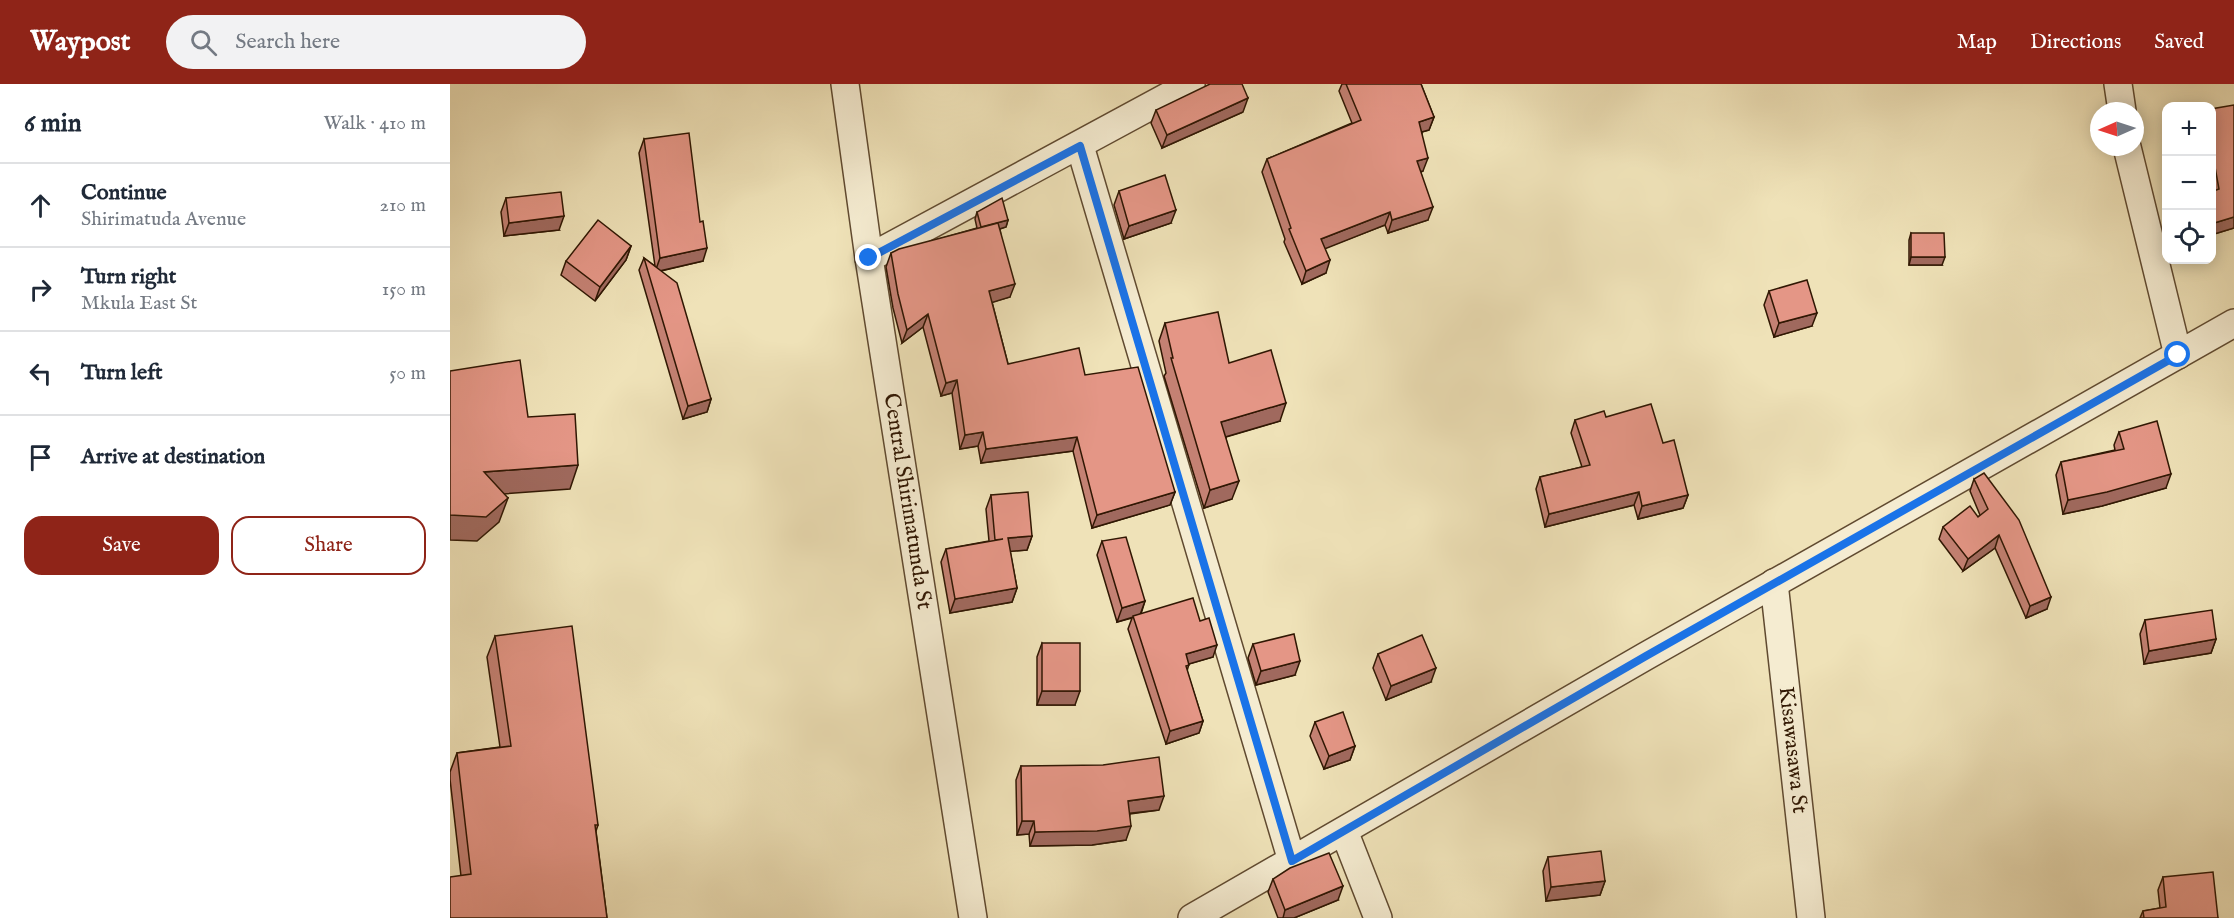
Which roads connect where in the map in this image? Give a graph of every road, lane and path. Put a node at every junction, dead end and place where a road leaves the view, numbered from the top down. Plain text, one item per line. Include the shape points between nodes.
1 (845, 84) edge
2 (1191, 84) edge
3 (2118, 84) edge
4 (2121, 102) edge
5 (1080, 146) junction
6 (2129, 156) edge
7 (869, 258) junction
8 (2234, 323) edge
9 (2178, 355) junction
10 (1774, 584) junction
11 (1344, 831) junction
12 (1292, 861) junction
13 (972, 918) edge
14 (1192, 918) edge
15 (1378, 918) edge
16 (1810, 918) edge

1 - 7 street, Central Shirimatunda St
2 - 5 street
3 - 4 street
5 - 7 street
5 - 12 street
6 - 9 street
7 - 13 street, Central Shirimatunda St
8 - 9 street
9 - 10 street
10 - 11 street
10 - 16 street, Kisawasawa St
11 - 12 street
11 - 15 street
12 - 14 street

